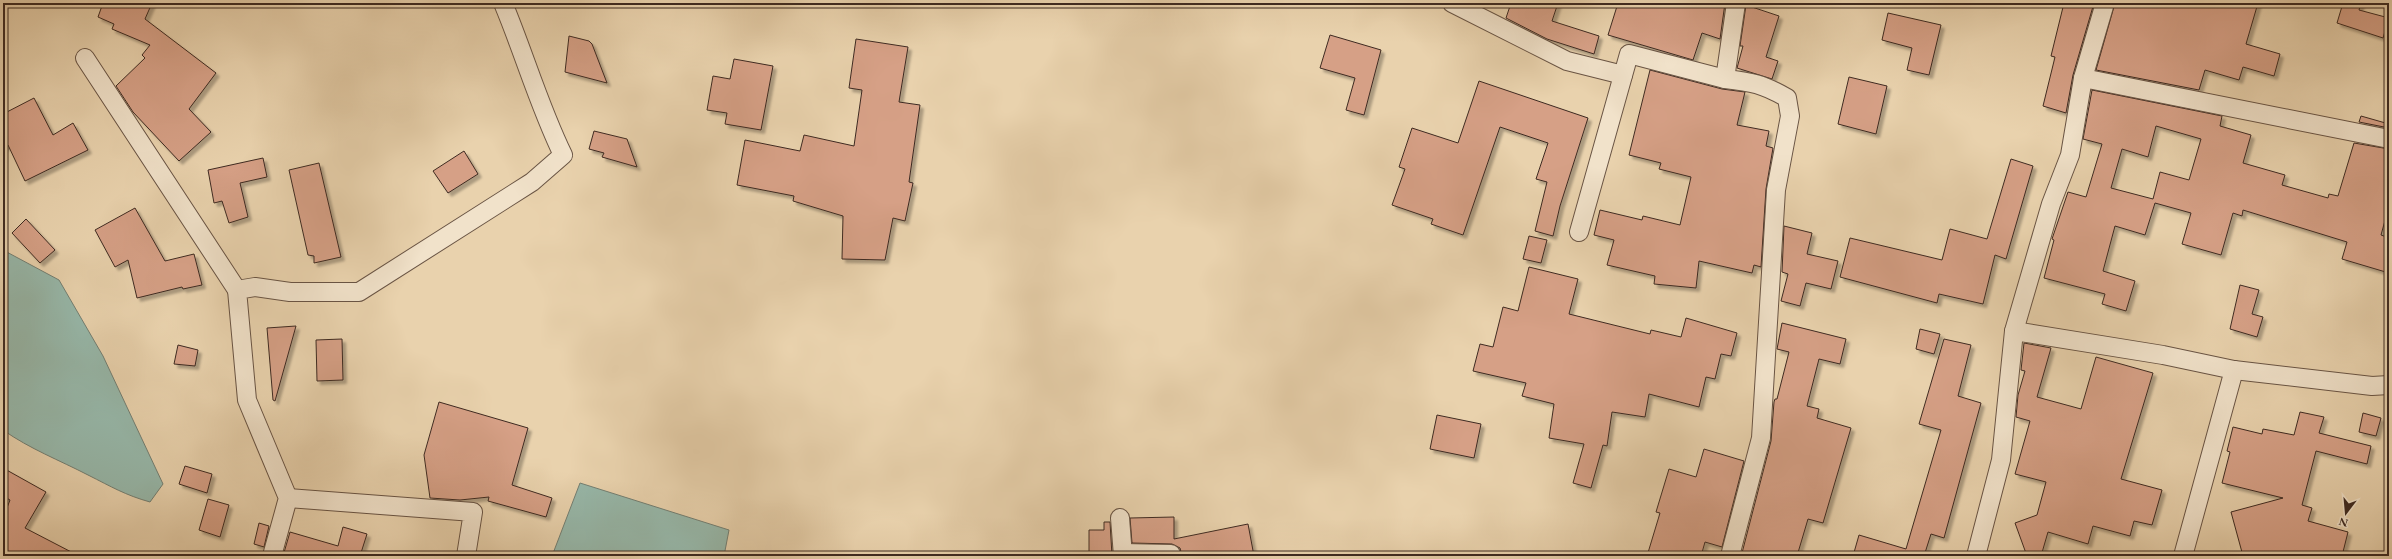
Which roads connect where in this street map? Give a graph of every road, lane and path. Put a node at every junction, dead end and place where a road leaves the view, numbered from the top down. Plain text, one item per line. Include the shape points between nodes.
1 (503, 3) edge
2 (1452, 3) edge
3 (1736, 3) edge
4 (2105, 3) edge
5 (85, 58) dead end
6 (1623, 75) junction
7 (2083, 78) junction
8 (1725, 79) junction
9 (2389, 139) edge
10 (1579, 232) dead end
11 (237, 290) junction
12 (2014, 331) junction
13 (2234, 370) junction
14 (2389, 385) edge
15 (288, 498) junction
16 (1120, 518) dead end
17 (1123, 554) edge
18 (272, 556) edge
19 (466, 556) edge
20 (1171, 556) edge
21 (1730, 556) edge
22 (1976, 556) edge
23 (2183, 556) edge

1 - 11 street via 523,50 550,129 563,155 532,182 359,292 290,292 255,287
2 - 6 street via 1567,61
3 - 8 street
4 - 7 street
5 - 11 street
6 - 8 street via 1629,54
6 - 10 street
7 - 9 street
7 - 12 street via 2070,155 2051,204
8 - 21 street via 1759,83 1772,89 1787,98 1790,116 1776,190 1761,438
11 - 15 street via 247,400
12 - 13 street via 2163,355
12 - 22 street via 2001,460
13 - 14 street via 2372,386
13 - 23 street
15 - 18 street
15 - 19 street via 472,512
16 - 17 street
17 - 20 street

